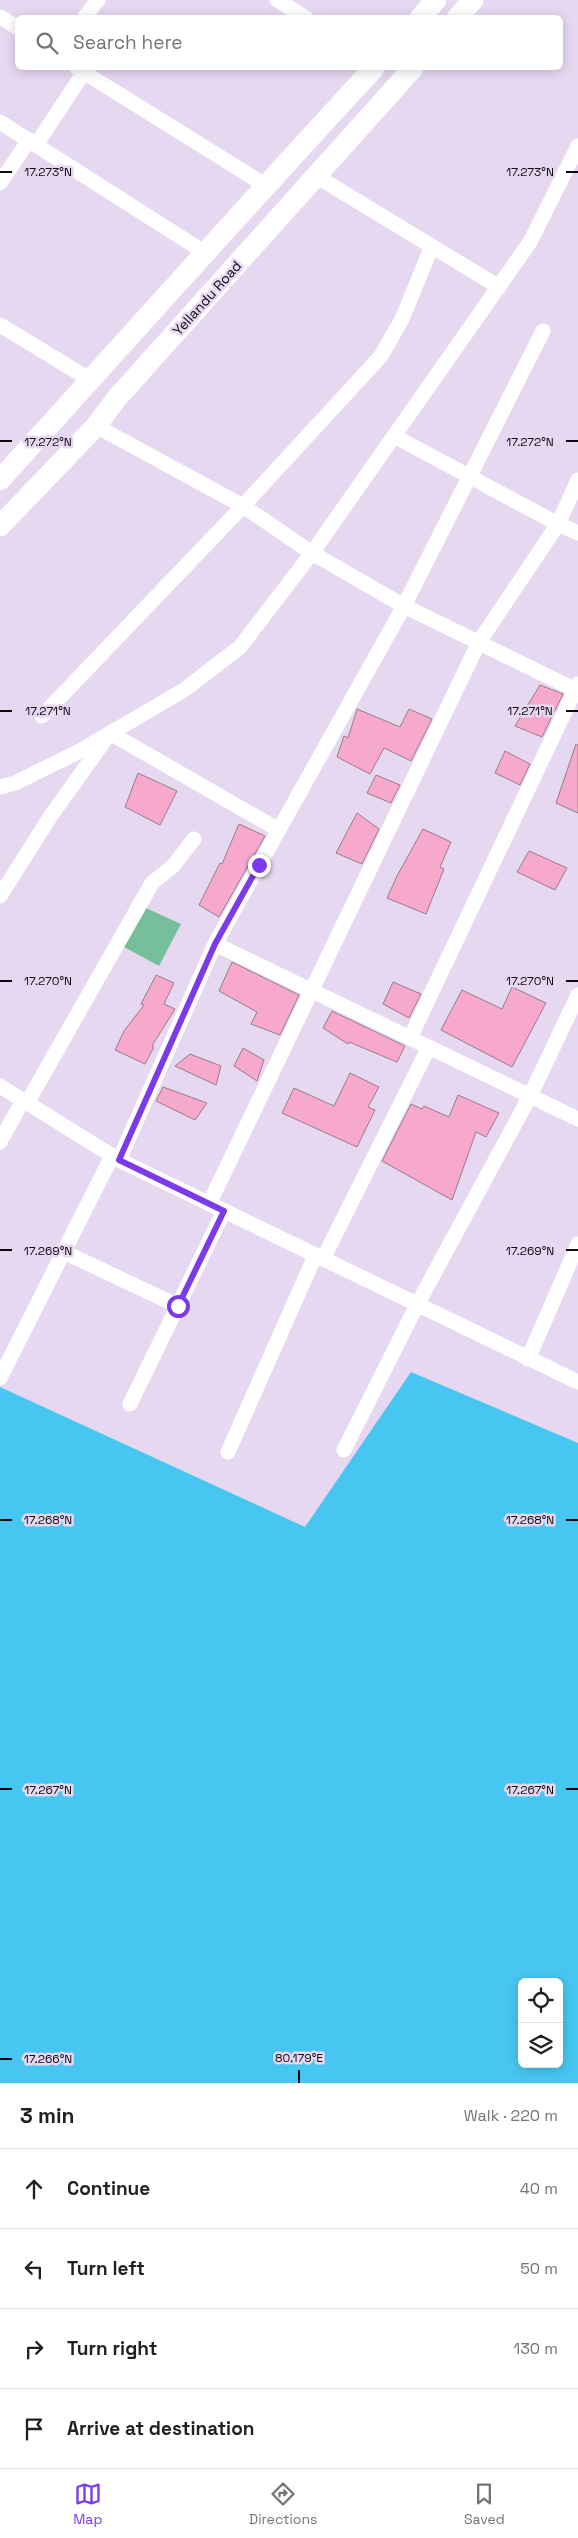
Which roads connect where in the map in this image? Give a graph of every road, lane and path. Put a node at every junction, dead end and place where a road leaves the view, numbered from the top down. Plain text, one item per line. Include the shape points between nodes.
1 (98, 0) edge
2 (436, 0) edge
3 (472, 0) edge
4 (279, 1) edge
5 (86, 15) edge
6 (301, 15) edge
7 (423, 15) edge
8 (460, 15) edge
9 (0, 17) edge
10 (15, 26) edge
11 (80, 70) edge
12 (372, 70) edge
13 (410, 70) edge
14 (0, 122) edge
15 (33, 143) junction
16 (577, 150) edge
17 (316, 176) junction
18 (0, 183) edge
19 (265, 185) junction
20 (432, 246) junction
21 (204, 252) junction
22 (499, 287) junction
23 (0, 325) edge
24 (543, 331) dead end
25 (89, 379) junction
26 (96, 426) junction
27 (394, 436) junction
28 (4, 469) edge
29 (468, 476) junction
30 (578, 480) edge
31 (243, 506) junction
32 (558, 524) junction
33 (0, 526) edge
34 (578, 533) edge
35 (312, 553) junction
36 (404, 606) junction
37 (479, 642) junction
38 (577, 688) edge
39 (42, 716) dead end
40 (110, 733) junction
41 (0, 787) edge
42 (279, 830) junction
43 (194, 839) dead end
44 (0, 896) edge
45 (215, 944) junction
46 (310, 990) junction
47 (578, 995) edge
48 (410, 1038) junction
49 (429, 1047) junction
50 (0, 1086) edge
51 (530, 1096) junction
52 (25, 1101) junction
53 (578, 1119) edge
54 (0, 1142) edge
55 (116, 1158) junction
56 (209, 1204) junction
57 (224, 1211) junction
58 (578, 1244) edge
59 (64, 1252) junction
60 (319, 1258) junction
61 (417, 1305) junction
62 (178, 1306) junction
63 (528, 1359) junction
64 (0, 1378) edge
65 (578, 1382) edge
66 (130, 1404) dead end
67 (344, 1450) dead end
68 (228, 1452) dead end

1 - 5 street
2 - 7 main road
3 - 8 main road
4 - 6 street
9 - 10 street
11 - 15 street
11 - 19 street
12 - 19 main road
13 - 17 main road, Yellandu Road
14 - 15 street
15 - 18 street
15 - 21 street
16 - 22 street via 530,242
17 - 20 street
17 - 26 main road, Yellandu Road via 117,398
19 - 21 main road
20 - 22 street
20 - 31 street via 402,319 381,356
21 - 25 main road
22 - 27 street
23 - 25 street
24 - 29 street
25 - 28 main road via 67,408
26 - 31 street
26 - 33 main road, Yellandu Road
27 - 29 street
27 - 35 street
29 - 32 street
29 - 36 street
30 - 32 street
31 - 35 street
31 - 39 street
32 - 34 street
32 - 37 street
35 - 36 street
35 - 40 street via 240,647 184,690
36 - 37 street
36 - 42 street
37 - 38 street
37 - 46 street
38 - 48 street
40 - 41 street via 70,756
40 - 42 street
40 - 44 street via 50,817
42 - 45 street
43 - 52 street via 174,866 152,883
45 - 46 street
45 - 55 street
46 - 48 street
46 - 56 street
47 - 51 street
48 - 49 street
49 - 51 street
49 - 60 street
50 - 52 street
51 - 53 street
51 - 61 street
52 - 54 street
52 - 55 street
55 - 56 street
55 - 59 street
56 - 57 street
57 - 60 street
57 - 62 street
58 - 63 street
59 - 62 street
59 - 64 street
60 - 61 street
60 - 68 street
61 - 63 street
61 - 67 street
62 - 66 street
63 - 65 street

